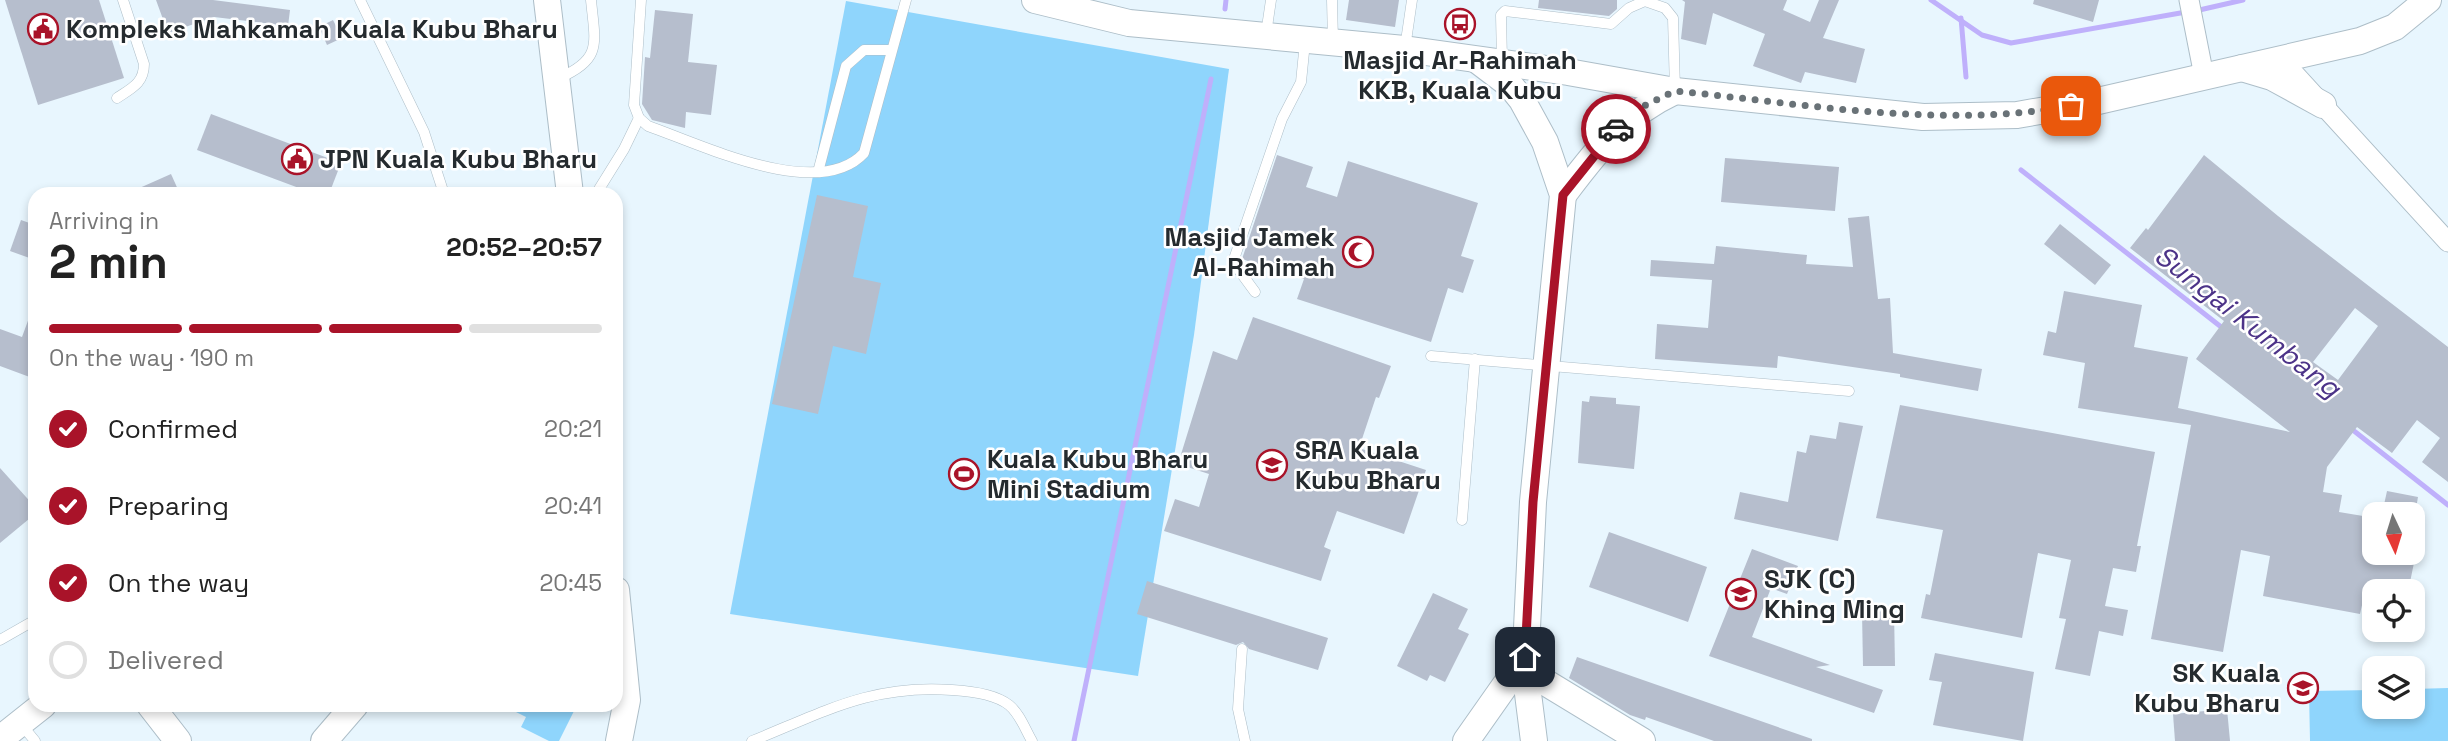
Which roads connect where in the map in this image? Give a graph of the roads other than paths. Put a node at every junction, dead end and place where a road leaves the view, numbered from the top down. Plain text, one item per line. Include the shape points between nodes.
1 (123, 0) edge
2 (360, 0) edge
3 (547, 0) edge
4 (591, 0) edge
5 (641, 0) edge
6 (906, 0) edge
7 (1035, 0) edge
8 (1271, 0) edge
9 (1332, 0) edge
10 (1412, 0) edge
11 (2189, 0) edge
12 (2428, 0) edge
13 (1265, 38) junction
14 (1305, 41) junction
15 (1333, 43) junction
16 (1404, 49) junction
17 (891, 50) junction
18 (1473, 58) junction
19 (2280, 58) junction
20 (1502, 63) junction
21 (2240, 67) junction
22 (2204, 76) junction
23 (556, 79) junction
24 (1675, 91) junction
25 (117, 98) dead end
26 (2323, 105) junction
27 (639, 118) junction
28 (818, 172) junction
29 (442, 187) edge
30 (569, 187) edge
31 (600, 187) edge
32 (1563, 195) junction
33 (2448, 242) edge
34 (1255, 292) dead end
35 (1431, 356) dead end
36 (1475, 359) junction
37 (1548, 365) junction
38 (1849, 391) dead end
39 (1462, 520) dead end
40 (28, 624) edge
41 (0, 640) edge
42 (1242, 649) dead end
43 (623, 660) edge
44 (1525, 663) junction
45 (37, 712) edge
46 (155, 712) edge
47 (350, 712) edge
48 (19, 734) edge
49 (331, 738) edge
50 (178, 741) edge
51 (619, 741) edge
52 (752, 741) edge
53 (1032, 741) edge
54 (1245, 741) edge
55 (1466, 741) edge
56 (1534, 741) edge
57 (1642, 741) edge

1 - 25 lane via 144,74 141,82
2 - 29 lane via 424,132
3 - 23 street
4 - 23 lane via 594,47 590,59 582,69
5 - 27 lane via 634,105
6 - 17 lane
7 - 13 street via 1129,23
8 - 13 lane
9 - 15 lane
10 - 16 lane
11 - 22 street
12 - 19 street via 2395,27 2360,41
13 - 14 street
14 - 15 street
14 - 34 lane via 1301,82 1282,119 1233,262
15 - 16 street
16 - 18 street
17 - 28 lane via 864,153 853,165
17 - 28 lane via 864,50 846,66
18 - 20 street
18 - 32 street via 1510,85 1522,100 1545,142
19 - 21 street
19 - 26 street
20 - 24 street
20 - 24 lane via 1501,15 1505,11 1611,24 1645,1 1665,8 1673,18
21 - 22 street
21 - 26 street via 2272,77
22 - 24 street via 2017,116 1923,117
23 - 30 street
24 - 32 street via 1620,124
26 - 33 street
27 - 28 lane via 649,126 764,167
27 - 31 lane
32 - 37 street
35 - 36 lane
36 - 37 lane
36 - 39 lane
37 - 38 lane
37 - 44 street via 1533,502
40 - 41 lane
42 - 54 lane via 1238,709
43 - 51 street via 627,700
44 - 55 street
44 - 56 street
44 - 57 street
45 - 48 street
46 - 50 street
47 - 49 street
52 - 53 lane via 843,702 925,688 998,698 1017,715

